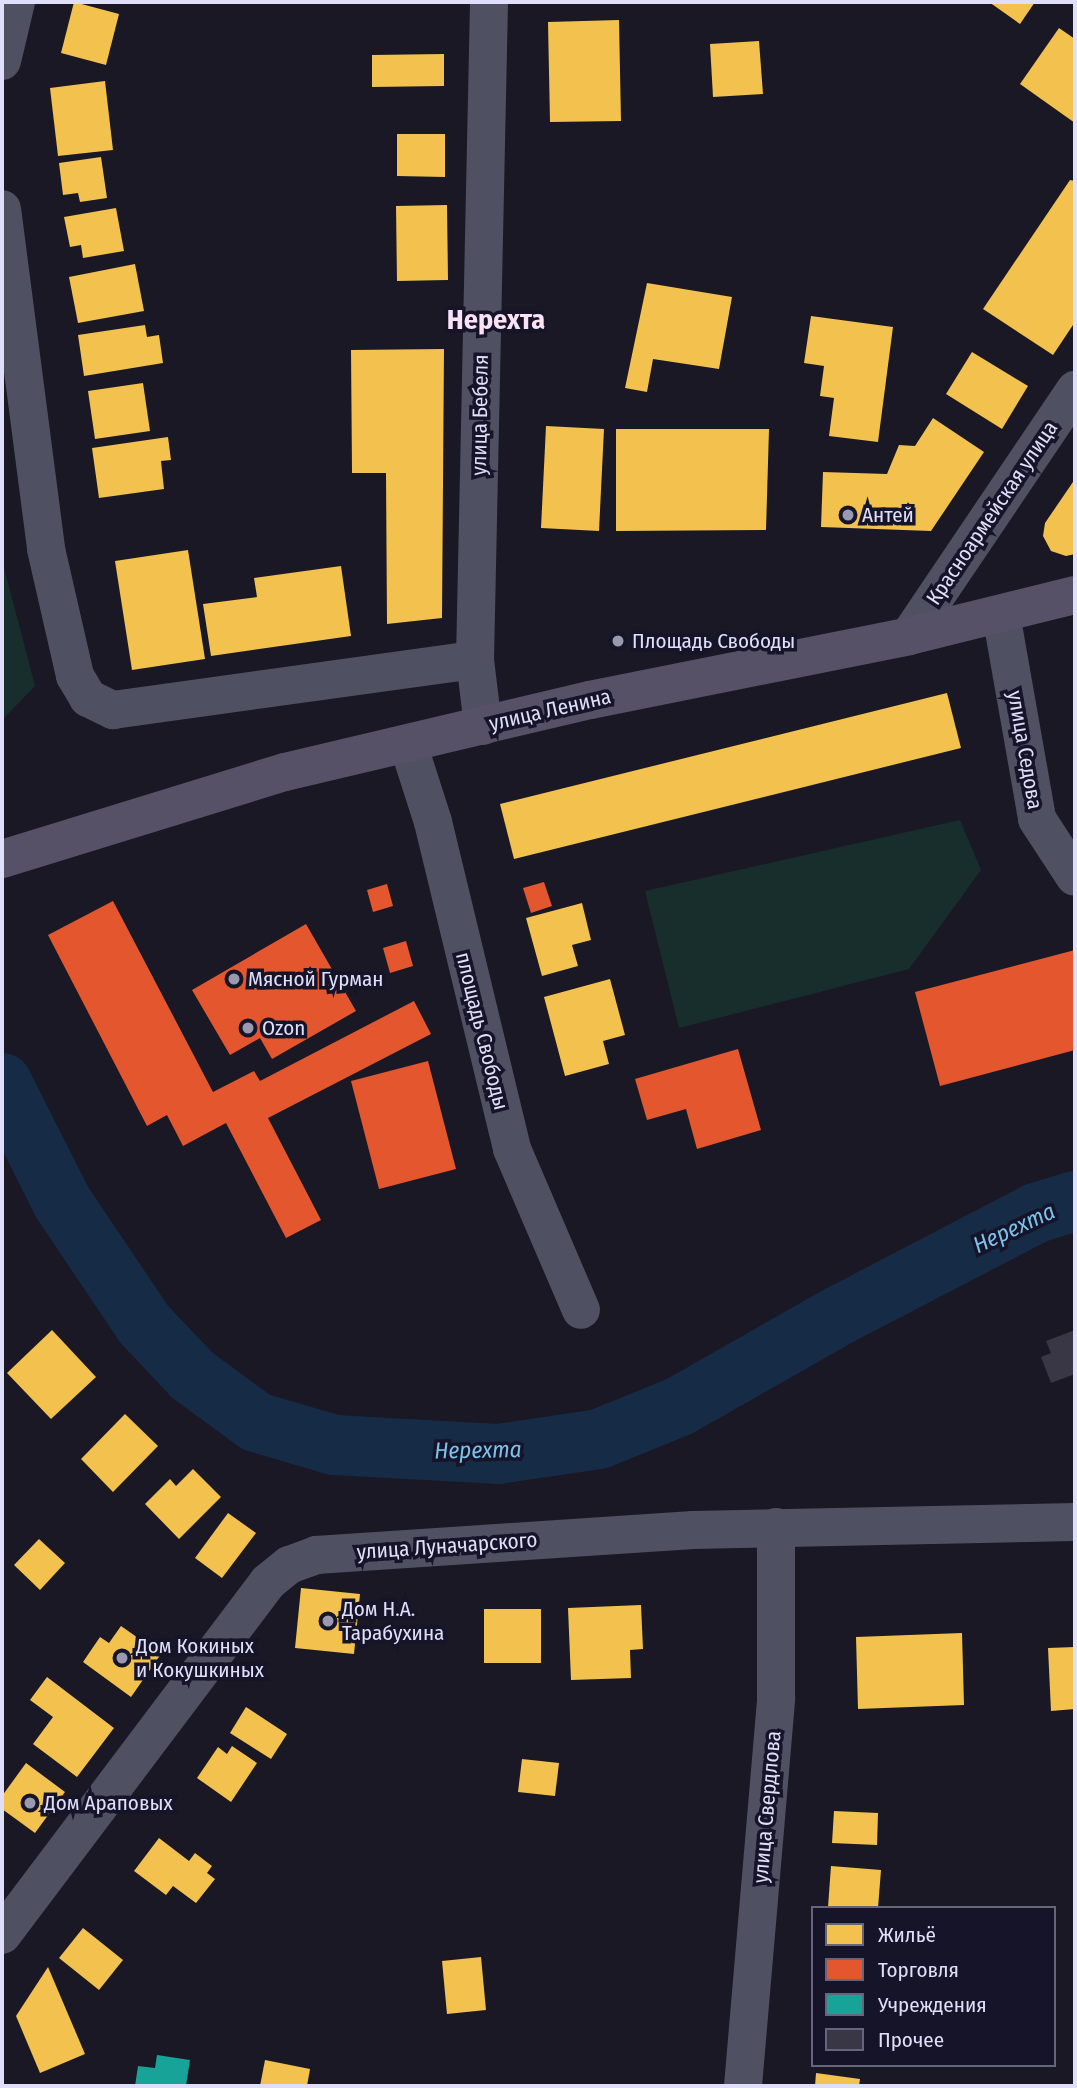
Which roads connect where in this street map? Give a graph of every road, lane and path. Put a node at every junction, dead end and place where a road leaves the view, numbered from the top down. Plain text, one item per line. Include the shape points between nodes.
1 (16, 2) edge
2 (489, 2) edge
3 (2, 61) edge
4 (2, 209) edge
5 (1075, 390) edge
6 (1075, 595) edge
7 (1000, 614) junction
8 (909, 636) junction
9 (475, 660) junction
10 (483, 726) junction
11 (408, 744) junction
12 (16, 855) edge
13 (1075, 877) edge
14 (581, 1310) dead end
15 (1075, 1522) edge
16 (776, 1527) junction
17 (2, 1935) edge
18 (743, 2086) edge

1 - 3 street
2 - 9 street, улица Бебеля
4 - 9 street via 46,549 75,676 88,698 113,709
5 - 8 street, Красноармейская улица
6 - 7 main road, улица Ленина
7 - 8 main road, улица Ленина
7 - 13 street, улица Седова via 1037,819
8 - 10 main road, улица Ленина
9 - 10 street, улица Бебеля
10 - 11 main road, улица Ленина
11 - 12 main road, улица Ленина via 285,772
11 - 14 street, площадь Свободы via 433,822 512,1149
15 - 16 street, улица Луначарского
16 - 17 street, улица Луначарского via 316,1555 289,1565 268,1582
16 - 18 street, улица Свердлова via 776,1698

